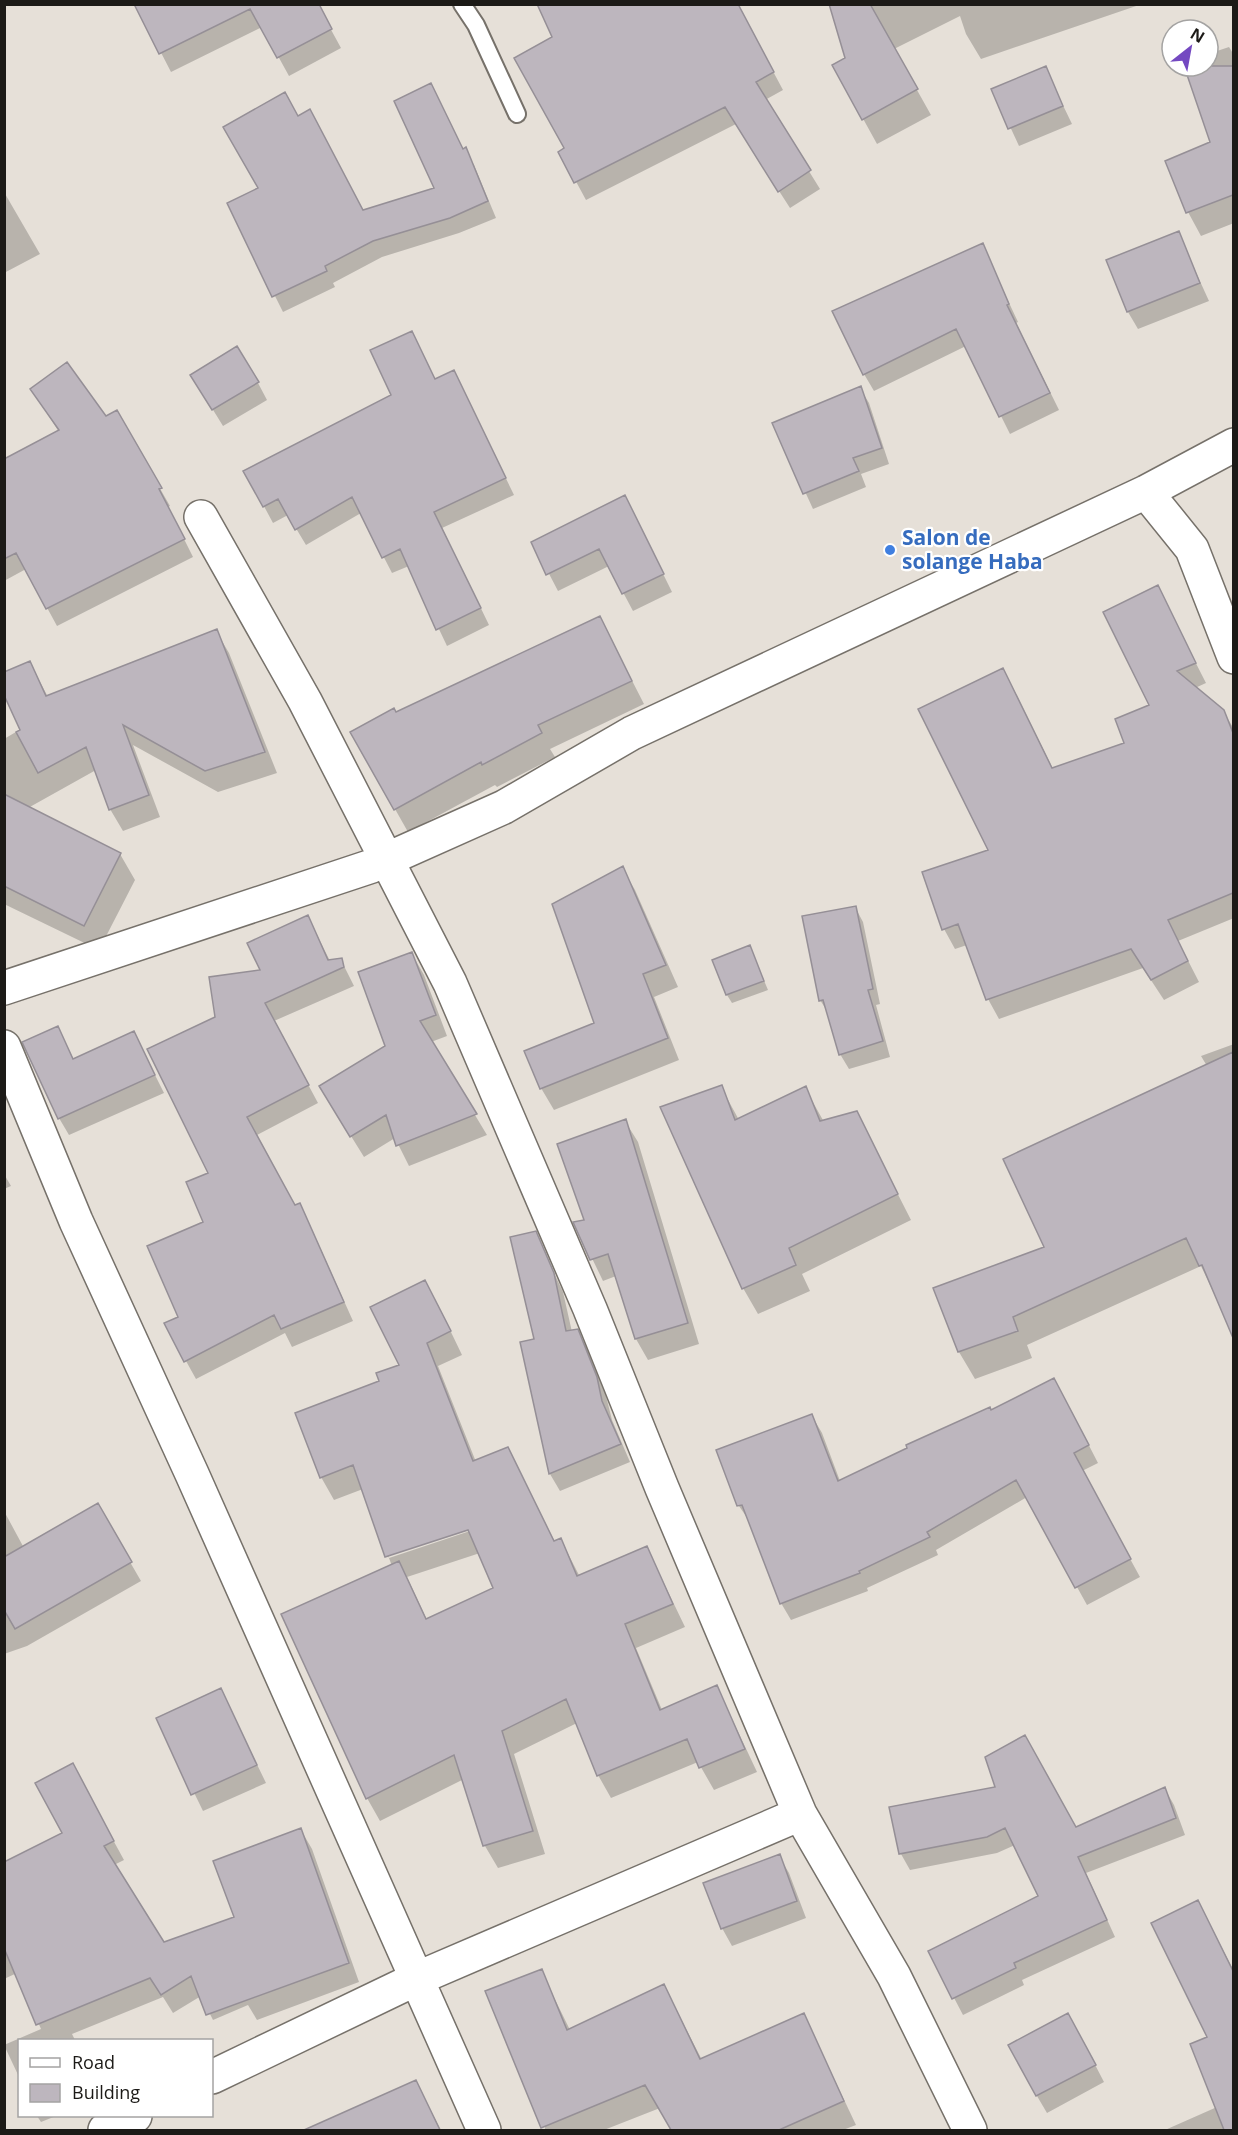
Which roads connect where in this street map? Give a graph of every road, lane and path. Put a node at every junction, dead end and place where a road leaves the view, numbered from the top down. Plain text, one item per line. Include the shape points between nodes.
1 (462, 4) edge
2 (517, 114) dead end
3 (1233, 445) edge
4 (1146, 492) junction
5 (201, 517) dead end
6 (1233, 657) edge
7 (387, 860) junction
8 (4, 988) edge
9 (5, 1049) edge
10 (800, 1814) junction
11 (416, 1979) junction
12 (213, 2077) edge
13 (131, 2117) edge
14 (105, 2130) edge
15 (484, 2130) edge
16 (970, 2130) edge

1 - 2 lane via 476,25
3 - 4 street
4 - 6 street via 1192,549
4 - 7 street via 632,732 504,807
5 - 7 street via 305,701
7 - 8 street
7 - 10 street via 450,984
9 - 11 street via 76,1221
10 - 11 street
10 - 16 street via 894,1976
11 - 12 street
11 - 15 street
13 - 14 street

